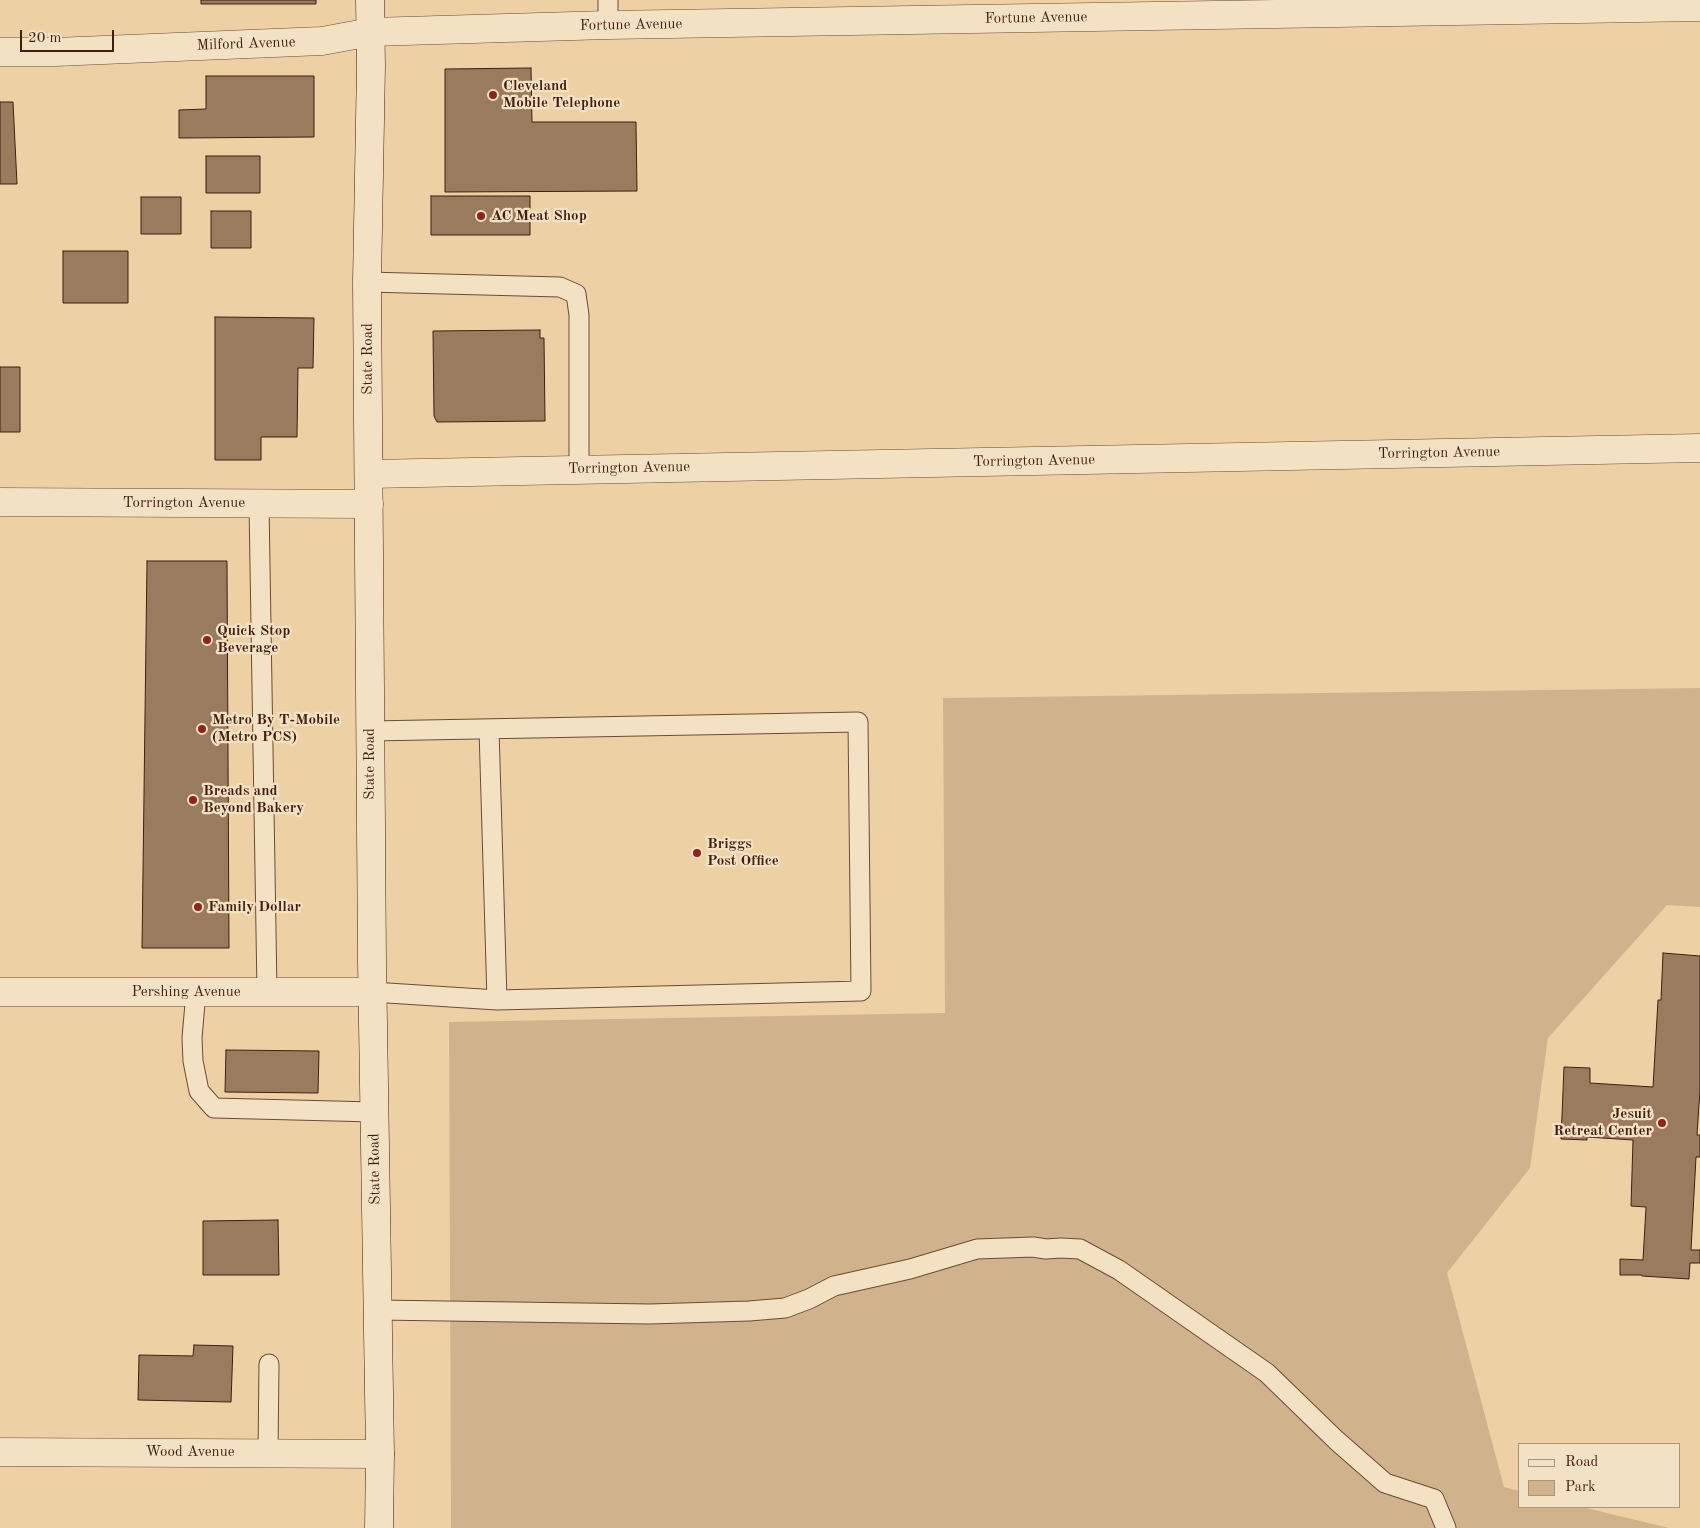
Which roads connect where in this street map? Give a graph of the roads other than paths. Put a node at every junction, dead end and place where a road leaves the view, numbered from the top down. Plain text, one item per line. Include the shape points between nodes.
1 (370, 0) edge
2 (1700, 7) edge
3 (608, 13) edge
4 (371, 32) junction
5 (0, 52) edge
6 (367, 282) junction
7 (1700, 448) edge
8 (579, 469) junction
9 (369, 474) junction
10 (0, 502) edge
11 (259, 504) junction
12 (369, 504) junction
13 (489, 729) junction
14 (370, 731) junction
15 (0, 992) edge
16 (196, 992) junction
17 (267, 992) junction
18 (372, 992) junction
19 (497, 1000) junction
20 (374, 1112) junction
21 (378, 1310) junction
22 (269, 1364) dead end
23 (0, 1452) edge
24 (268, 1453) junction
25 (380, 1454) junction
26 (379, 1528) edge
27 (1446, 1528) edge

1 - 4 street, State Road
2 - 3 street, Fortune Avenue
3 - 4 street, Fortune Avenue
4 - 5 street, Milford Avenue via 322,41
4 - 6 street, State Road
6 - 8 lane via 560,286 576,294 579,315
6 - 9 street, State Road
7 - 8 street, Torrington Avenue
8 - 9 street, Torrington Avenue
9 - 12 street, State Road
10 - 11 street, Torrington Avenue
11 - 12 street, Torrington Avenue
11 - 17 lane
12 - 14 street, State Road
13 - 14 lane
13 - 19 lane
13 - 19 lane via 858,722 861,991
14 - 18 street, State Road
15 - 16 street, Pershing Avenue
16 - 17 street, Pershing Avenue
16 - 20 lane via 192,1038 194,1060 199,1091 214,1108
17 - 18 street, Pershing Avenue
18 - 19 lane
18 - 20 street, State Road
20 - 21 street, State Road
21 - 25 street, State Road
21 - 27 lane via 650,1314 785,1308 834,1286 910,1269 977,1249 1033,1246 1080,1249 1119,1270 1267,1373 1385,1483 1434,1499
22 - 24 lane
23 - 24 street, Wood Avenue
24 - 25 street, Wood Avenue
25 - 26 street, State Road

